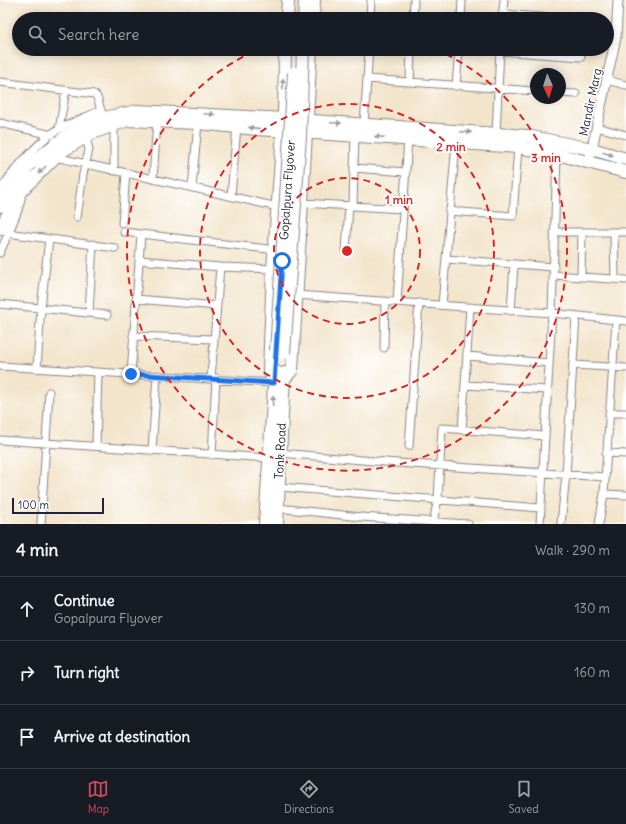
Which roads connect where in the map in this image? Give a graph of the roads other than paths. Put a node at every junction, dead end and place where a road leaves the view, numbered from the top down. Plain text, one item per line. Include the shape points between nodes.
1 (305, 0) edge
2 (314, 0) edge
3 (371, 0) edge
4 (414, 0) edge
5 (462, 0) edge
6 (504, 0) edge
7 (618, 0) edge
8 (289, 1) edge
9 (288, 12) edge
10 (294, 12) edge
11 (304, 12) edge
12 (313, 12) edge
13 (370, 12) edge
14 (413, 12) edge
15 (461, 12) edge
16 (502, 12) edge
17 (614, 47) edge
18 (288, 56) edge
19 (289, 56) edge
20 (307, 56) edge
21 (308, 56) edge
22 (368, 56) edge
23 (411, 56) edge
24 (458, 56) edge
25 (500, 56) edge
26 (569, 56) edge
27 (612, 56) edge
28 (581, 57) dead end
29 (367, 79) junction
30 (607, 80) junction
31 (0, 82) edge
32 (410, 82) junction
33 (626, 85) edge
34 (456, 86) junction
35 (498, 89) junction
36 (66, 90) junction
37 (530, 92) edge
38 (566, 93) edge
39 (576, 94) dead end
40 (106, 117) junction
41 (157, 121) junction
42 (0, 123) edge
43 (198, 123) junction
44 (364, 124) junction
45 (283, 125) junction
46 (237, 126) junction
47 (307, 127) junction
48 (597, 127) junction
49 (62, 133) junction
50 (51, 134) junction
51 (496, 134) junction
52 (356, 135) junction
53 (626, 135) edge
54 (86, 137) junction
55 (408, 139) junction
56 (456, 142) junction
57 (518, 147) junction
58 (592, 149) junction
59 (557, 154) junction
60 (55, 157) junction
61 (626, 158) edge
62 (589, 162) junction
63 (85, 164) junction
64 (354, 168) junction
65 (114, 171) junction
66 (406, 172) junction
67 (626, 172) edge
68 (126, 174) junction
69 (153, 179) junction
70 (9, 186) edge
71 (192, 188) junction
72 (231, 196) junction
73 (4, 199) edge
74 (302, 203) junction
75 (351, 205) junction
76 (278, 207) junction
77 (403, 209) junction
78 (449, 211) junction
79 (77, 217) dead end
80 (122, 223) dead end
81 (4, 231) edge
82 (124, 232) dead end
83 (554, 232) junction
84 (582, 232) junction
85 (614, 232) junction
86 (626, 232) edge
87 (277, 233) junction
88 (141, 234) junction
89 (300, 234) junction
90 (49, 239) junction
91 (93, 244) junction
92 (115, 248) dead end
93 (276, 250) junction
94 (346, 251) dead end
95 (0, 253) edge
96 (446, 259) junction
97 (139, 260) junction
98 (514, 264) junction
99 (220, 267) junction
100 (273, 269) junction
101 (554, 271) junction
102 (580, 276) junction
103 (615, 279) junction
104 (626, 280) edge
105 (296, 295) junction
106 (136, 299) junction
107 (385, 301) junction
108 (397, 302) junction
109 (419, 303) junction
110 (0, 304) edge
111 (442, 305) junction
112 (217, 306) junction
113 (41, 307) junction
114 (470, 307) junction
115 (511, 311) junction
116 (89, 313) junction
117 (552, 313) junction
118 (107, 315) dead end
119 (576, 316) junction
120 (616, 321) junction
121 (626, 321) edge
122 (134, 336) junction
123 (214, 339) junction
124 (384, 348) dead end
125 (280, 352) junction
126 (467, 356) junction
127 (548, 362) junction
128 (573, 365) junction
129 (0, 366) edge
130 (612, 367) junction
131 (37, 368) junction
132 (626, 368) edge
133 (98, 373) junction
134 (131, 374) junction
135 (157, 375) junction
136 (214, 378) junction
137 (277, 381) junction
138 (465, 385) junction
139 (546, 390) junction
140 (49, 392) dead end
141 (609, 413) junction
142 (626, 413) edge
143 (462, 430) junction
144 (545, 436) junction
145 (0, 440) edge
146 (46, 443) junction
147 (96, 446) junction
148 (410, 446) dead end
149 (152, 451) junction
150 (606, 453) junction
151 (212, 454) junction
152 (626, 454) edge
153 (275, 455) junction
154 (440, 466) junction
155 (543, 473) junction
156 (566, 474) junction
157 (605, 477) junction
158 (278, 487) junction
159 (604, 494) junction
160 (626, 495) edge
161 (438, 499) junction
162 (278, 508) junction
163 (540, 508) junction
164 (433, 522) junction
165 (41, 524) edge
166 (265, 524) edge
167 (277, 524) edge
168 (468, 524) edge
169 (540, 524) edge
170 (561, 524) edge
171 (599, 524) edge

1 - 11 main road
2 - 12 main road
3 - 13 street
4 - 14 street
5 - 15 street
6 - 16 street
7 - 17 street, Mandir Marg
8 - 9 main road
8 - 10 main road
45 -> 18 main road
19 - 125 main road, Gopalpura Flyover, bridge
20 - 125 main road, Gopalpura Flyover, bridge
21 - 47 main road
22 - 29 street
23 - 32 street
24 - 34 street
25 - 35 street
26 - 28 street
27 - 30 street, Mandir Marg
29 - 32 street
29 - 44 street
30 - 33 street
30 - 48 street, Mandir Marg
31 - 36 street
32 - 34 street
34 - 35 street
35 - 37 street
35 - 51 street
36 - 40 street via 94,94
36 - 49 street
38 - 39 street
40 - 41 main road
40 -> 45 main road via 138,112
40 - 49 main road
40 - 54 main road
40 - 65 street
41 - 43 main road
41 - 69 street
42 - 50 street
43 - 46 main road
43 - 71 street
47 -> 44 main road
44 -> 51 main road
45 -> 46 main road
45 - 47 main road
45 - 76 main road
46 - 72 street
47 - 52 main road
47 - 74 main road
48 - 53 street
48 - 58 street, Mandir Marg
49 - 50 street
49 - 70 main road
50 - 70 street
51 - 58 main road via 527,136
55 -> 52 main road
52 - 64 street
54 - 60 main road
54 - 63 street via 90,146
55 - 56 main road
55 - 66 street
56 - 57 main road
56 - 78 street
57 - 59 main road
57 - 78 street via 513,216
58 -> 61 main road
58 - 62 street, Mandir Marg
59 - 62 main road
59 - 83 street
60 - 63 street
60 -> 70 main road
62 - 67 main road
63 - 65 street
63 - 79 street
64 - 66 street
64 - 75 street
65 - 68 street
66 - 77 street
68 - 69 street
68 - 80 street
69 - 71 street
70 - 73 main road
70 - 73 street
70 - 81 street via 22,198 19,208
71 - 72 street
72 - 76 street
73 - 81 main road
74 - 75 street
74 - 89 main road
75 - 77 street
75 - 94 street
76 - 87 main road
77 - 108 street
78 - 96 street
81 - 90 street
81 - 95 street
82 - 88 street
83 - 84 street
83 - 101 street
84 - 85 street
84 - 102 street
85 - 86 street
85 - 103 street
87 - 89 main road
87 - 93 main road
88 - 93 street
88 - 97 street
89 - 105 main road
90 - 91 street
90 - 113 street
91 - 92 street
91 - 116 street
93 - 100 main road
96 - 98 street
96 - 111 street
97 - 99 street
97 - 106 street
98 - 101 street
98 - 115 street
99 - 100 street
99 - 112 street
100 - 137 main road via 269,371
101 - 102 street
101 - 117 street
102 - 103 street
103 - 104 street
105 - 107 street
105 - 137 main road via 292,370
106 - 112 street
106 - 122 street
107 - 108 street
107 - 124 street
108 - 109 street
109 - 111 street
109 - 148 street
110 - 113 street
111 - 114 street
112 - 123 street
113 - 116 street
113 - 131 street
114 - 115 street
114 - 126 street
115 - 117 street
116 - 118 street
117 - 119 street
117 - 127 street
119 - 120 street
119 - 128 street
120 - 121 street
120 - 130 street
122 - 123 street
122 - 134 street
123 - 136 street
125 - 137 main road, Gopalpura Flyover
126 - 127 street
126 - 138 street
127 - 139 street
128 - 130 street
128 - 156 street
129 - 131 street
130 - 132 street
130 - 141 street
131 - 133 street
133 - 134 street
133 - 147 street
134 - 135 street
135 - 136 street
135 - 149 street
136 - 137 street
136 - 151 street
137 - 153 main road, Tonk Road
138 - 139 street
138 - 143 street
139 - 144 street
140 - 146 street
141 - 142 street
141 - 150 street
143 - 144 street
143 - 154 street via 442,428
144 - 155 street
145 - 146 street
146 - 147 street
146 - 165 street
147 - 149 street
149 - 151 street
150 - 152 street
150 - 157 street
151 - 153 street
153 - 154 street
153 - 158 main road, Tonk Road
153 - 166 main road, Tonk Road
154 - 155 street
154 - 161 street
155 - 156 street
155 - 163 street
156 - 157 street
156 - 170 street
157 - 159 street
158 - 161 street
158 - 162 main road, Tonk Road
159 - 160 street
159 - 171 street
161 - 163 street
161 - 164 street
162 - 164 street
162 - 167 main road, Tonk Road
163 - 169 street
164 - 168 street

